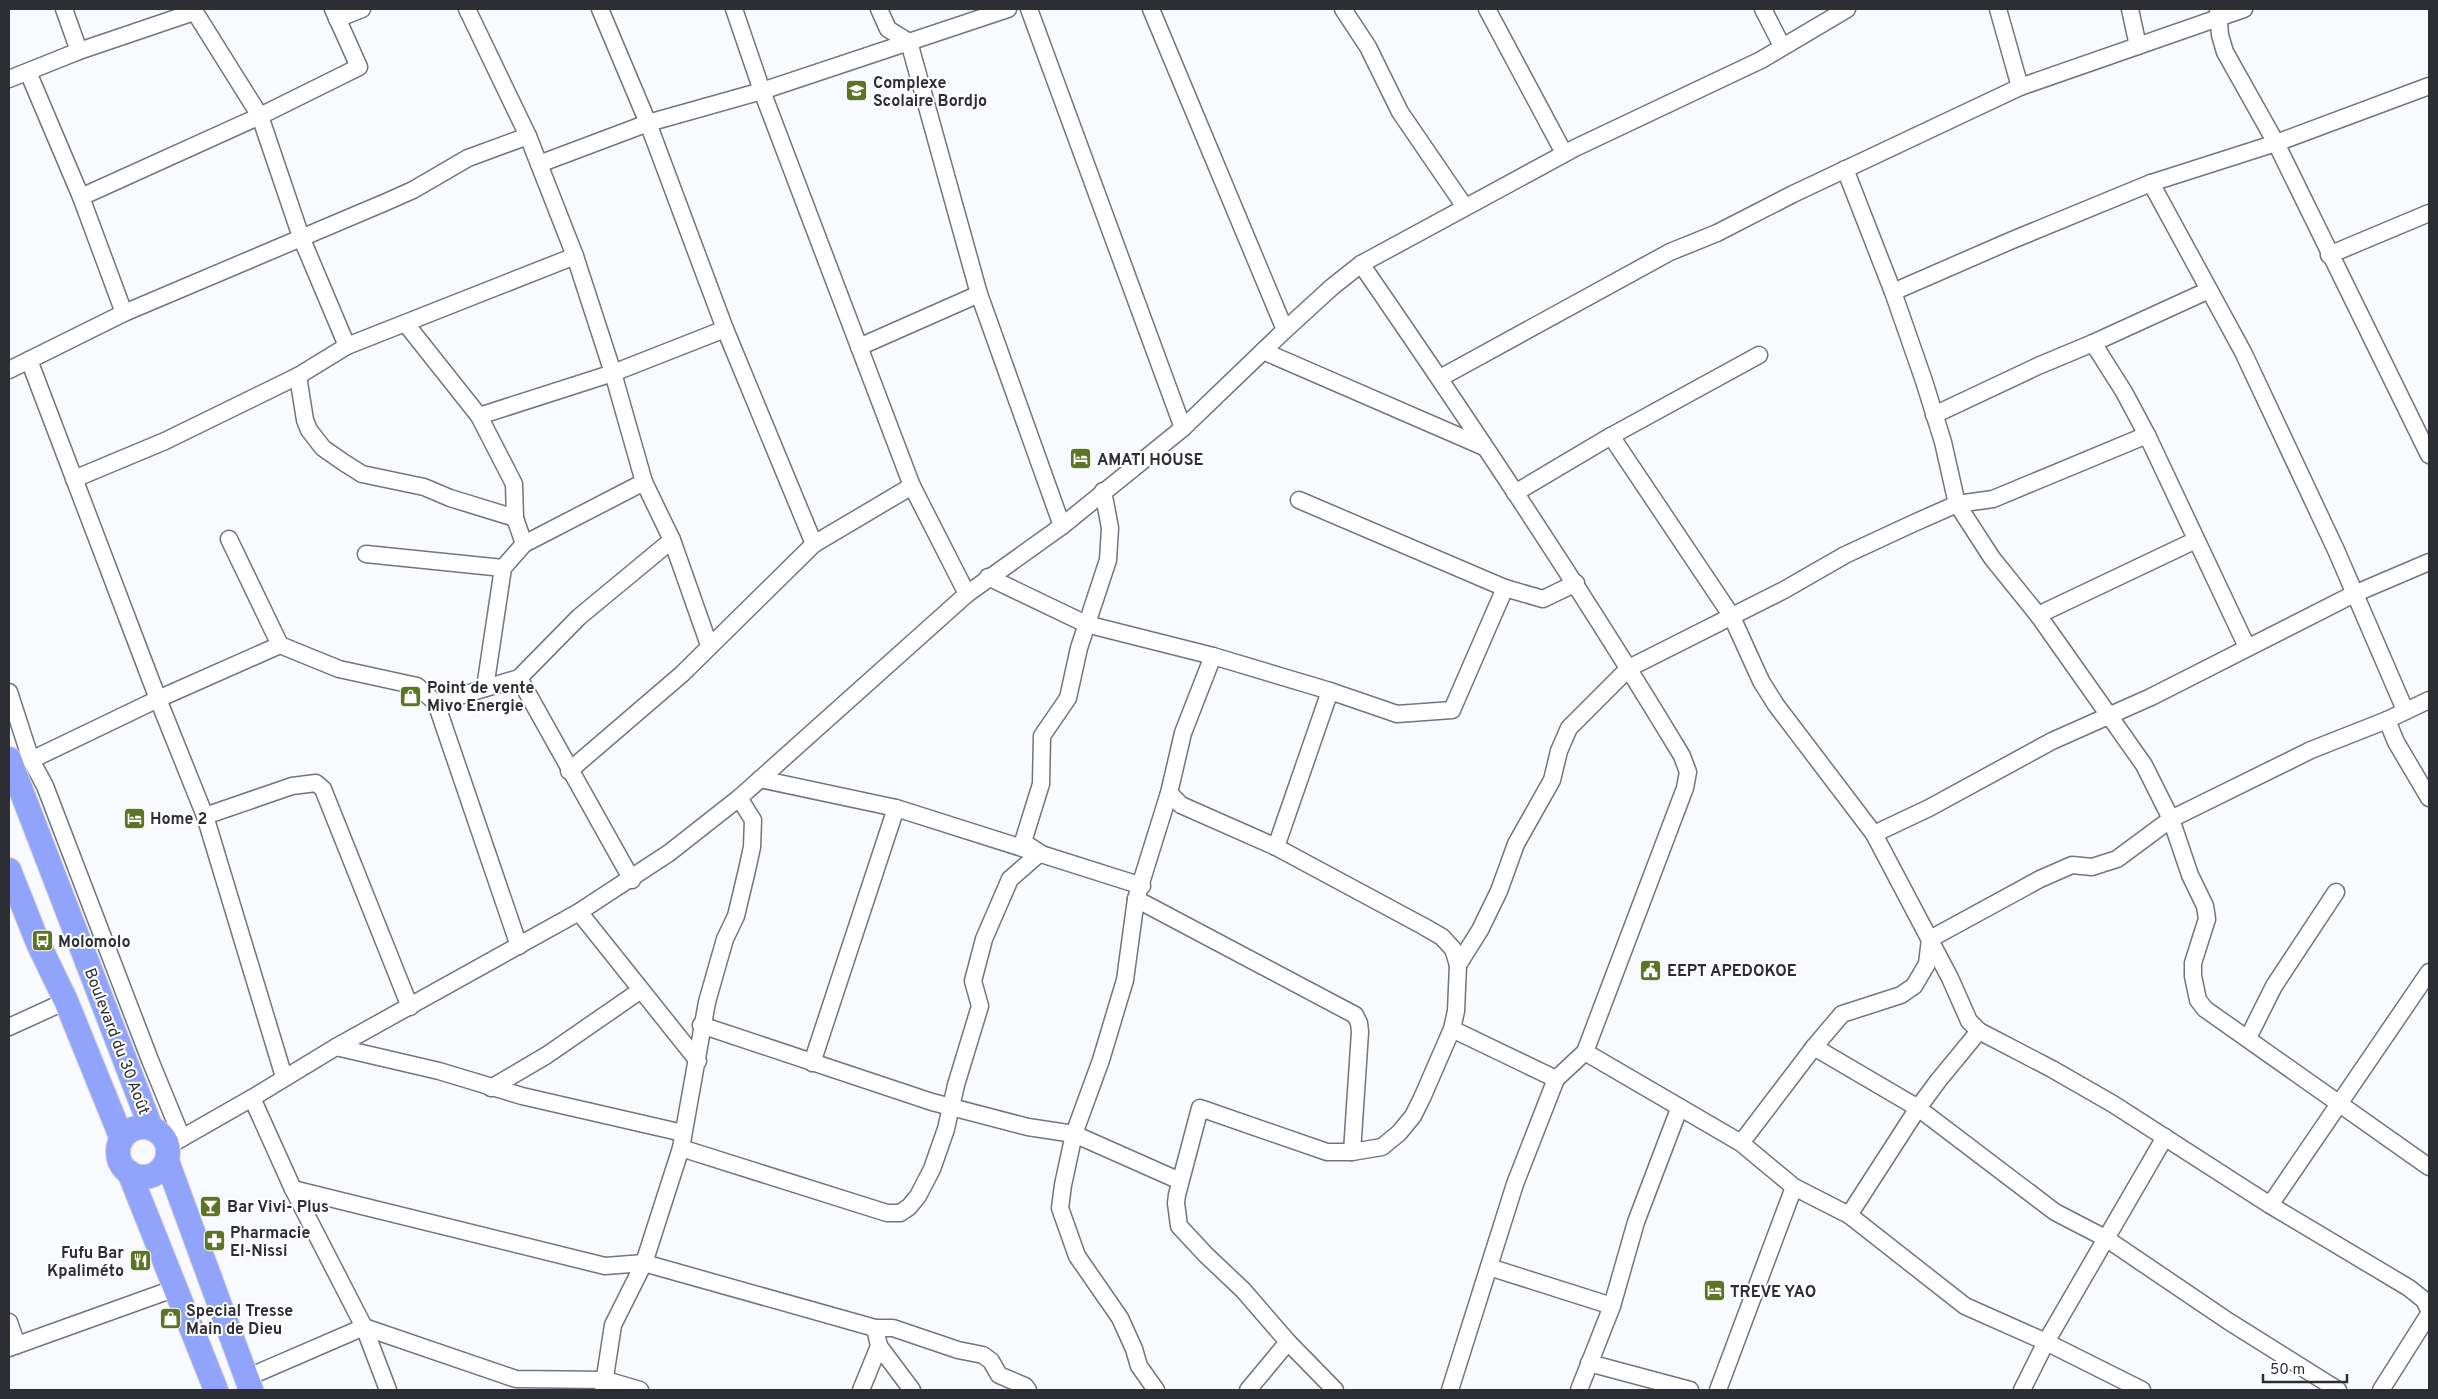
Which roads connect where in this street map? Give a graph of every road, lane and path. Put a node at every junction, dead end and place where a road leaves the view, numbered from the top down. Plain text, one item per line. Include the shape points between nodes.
1 (64, 9) edge
2 (362, 9) edge
3 (467, 9) edge
4 (600, 9) edge
5 (734, 9) edge
6 (879, 9) edge
7 (1008, 9) edge
8 (1029, 9) edge
9 (1151, 9) edge
10 (1343, 9) edge
11 (1487, 9) edge
12 (1762, 9) edge
13 (1847, 9) edge
14 (1998, 9) edge
15 (2130, 9) edge
16 (2244, 9) edge
17 (193, 10) edge
18 (2219, 13) edge
19 (334, 14) edge
20 (910, 42) junction
21 (1782, 46) junction
22 (2138, 46) junction
23 (79, 51) junction
24 (28, 72) junction
25 (9, 79) edge
26 (2429, 86) edge
27 (2020, 87) junction
28 (762, 90) junction
29 (260, 116) junction
30 (648, 123) junction
31 (528, 136) junction
32 (2276, 143) junction
33 (1564, 153) junction
34 (539, 164) junction
35 (1845, 169) junction
36 (2151, 183) junction
37 (81, 197) junction
38 (1465, 207) junction
39 (2429, 213) edge
40 (302, 237) junction
41 (2329, 255) junction
42 (575, 256) junction
43 (1361, 264) junction
44 (2209, 290) junction
45 (1893, 292) junction
46 (979, 294) junction
47 (124, 313) junction
48 (406, 324) junction
49 (724, 329) junction
50 (1285, 330) junction
51 (2093, 343) junction
52 (347, 346) junction
53 (859, 347) junction
54 (1263, 350) junction
55 (1759, 355) dead end
56 (29, 360) junction
57 (9, 370) edge
58 (613, 373) junction
59 (298, 376) junction
60 (1440, 378) junction
61 (1934, 415) junction
62 (480, 416) junction
63 (1183, 428) junction
64 (2147, 435) junction
65 (1611, 436) junction
66 (1484, 447) junction
67 (2429, 455) edge
68 (74, 479) junction
69 (644, 482) junction
70 (912, 486) junction
71 (1103, 491) junction
72 (1515, 493) junction
73 (1299, 500) dead end
74 (1958, 504) junction
75 (515, 518) junction
76 (1062, 526) junction
77 (229, 539) dead end
78 (672, 540) junction
79 (2196, 540) junction
80 (524, 544) junction
81 (814, 544) junction
82 (366, 554) dead end
83 (2429, 562) edge
84 (503, 568) junction
85 (988, 577) junction
86 (1576, 584) junction
87 (1505, 588) junction
88 (967, 594) junction
89 (2354, 594) junction
90 (1731, 615) junction
91 (2038, 615) junction
92 (1086, 624) junction
93 (280, 645) junction
94 (709, 645) junction
95 (2248, 648) junction
96 (1213, 656) junction
97 (1630, 668) junction
98 (519, 678) junction
99 (486, 688) junction
100 (1330, 691) junction
101 (9, 692) edge
102 (158, 699) junction
103 (2429, 700) edge
104 (436, 703) junction
105 (2406, 710) junction
106 (2110, 715) junction
107 (2387, 720) junction
108 (20, 760) edge
109 (569, 771) junction
110 (760, 779) junction
111 (1169, 793) junction
112 (739, 798) junction
113 (2429, 798) edge
114 (896, 808) junction
115 (205, 816) junction
116 (2171, 819) junction
117 (1874, 834) junction
118 (1276, 847) junction
119 (1040, 853) junction
120 (9, 870) edge
121 (632, 880) junction
122 (1139, 892) junction
123 (2336, 892) dead end
124 (579, 912) junction
125 (1930, 939) junction
126 (519, 946) junction
127 (1458, 965) junction
128 (2429, 972) edge
129 (641, 990) junction
130 (66, 1001) junction
131 (410, 1007) junction
132 (701, 1025) junction
133 (9, 1027) edge
134 (1452, 1029) junction
135 (1979, 1031) junction
136 (2248, 1038) junction
137 (336, 1047) junction
138 (1814, 1047) junction
139 (1585, 1052) junction
140 (698, 1061) junction
141 (812, 1063) junction
142 (284, 1077) junction
143 (1556, 1079) junction
144 (491, 1088) junction
145 (252, 1098) junction
146 (2340, 1104) junction
147 (952, 1107) junction
148 (1918, 1108) junction
149 (1679, 1109) junction
150 (151, 1128) junction
151 (1074, 1134) junction
152 (2165, 1137) junction
153 (122, 1139) junction
154 (682, 1140) junction
155 (1741, 1143) junction
156 (172, 1148) junction
157 (1352, 1152) junction
158 (2429, 1167) edge
159 (129, 1172) junction
160 (1180, 1181) junction
161 (1794, 1188) junction
162 (293, 1189) junction
163 (2270, 1205) junction
164 (1849, 1215) junction
165 (2107, 1239) junction
166 (644, 1263) junction
167 (1489, 1267) junction
168 (176, 1288) junction
169 (1612, 1306) junction
170 (2429, 1310) edge
171 (2429, 1314) edge
172 (9, 1322) edge
173 (364, 1327) junction
174 (875, 1328) junction
175 (1288, 1342) junction
176 (2046, 1342) junction
177 (13, 1346) edge
178 (879, 1346) junction
179 (1589, 1363) junction
180 (248, 1384) edge
181 (604, 1385) edge
182 (216, 1390) edge
183 (388, 1390) edge
184 (640, 1390) edge
185 (861, 1390) edge
186 (912, 1390) edge
187 (1028, 1390) edge
188 (1156, 1390) edge
189 (1248, 1390) edge
190 (1335, 1390) edge
191 (1450, 1390) edge
192 (1579, 1390) edge
193 (1690, 1390) edge
194 (1718, 1390) edge
195 (2022, 1390) edge
196 (2142, 1390) edge
197 (2338, 1390) edge
198 (2381, 1390) edge

1 - 23 street
2 - 19 street
3 - 31 street
4 - 30 street
5 - 28 street
6 - 20 street via 888,29
7 - 20 street
8 - 63 street
9 - 50 street
10 - 38 street via 1368,47 1400,112
11 - 33 street
12 - 21 street
13 - 21 street
14 - 27 street
15 - 22 street
16 - 18 street
17 - 23 street
17 - 29 street
18 - 22 street
18 - 32 street via 2225,52
19 - 29 street via 359,67
20 - 28 street
20 - 46 street
21 - 33 street via 1726,78
22 - 27 street
23 - 24 street
24 - 25 street
24 - 37 street
26 - 32 street
27 - 35 street
28 - 30 street
28 - 53 street
29 - 37 street
29 - 40 street
30 - 34 street
30 - 49 street
31 - 34 street
31 - 40 street via 468,158 413,190
32 - 36 street
32 - 41 street
33 - 38 street
34 - 42 street
35 - 45 street
35 - 60 street via 1716,233 1670,252
36 - 44 street
36 - 45 street
37 - 47 street
38 - 43 street
39 - 41 street
40 - 47 street
40 - 52 street
41 - 67 street
42 - 48 street
42 - 58 street
43 - 50 street
43 - 60 street
44 - 51 street
44 - 89 street via 2243,352
45 - 61 street
46 - 53 street
46 - 76 street
47 - 56 street
48 - 52 street
48 - 62 street
49 - 58 street
49 - 81 street
50 - 54 street
51 - 61 street
51 - 64 street
52 - 59 street
53 - 70 street
54 - 63 street
54 - 66 street
55 - 65 street
56 - 57 street
56 - 68 street
58 - 62 street
58 - 69 street
59 - 68 street via 165,442
59 - 75 street via 304,420 309,430 323,448 343,462 362,474 424,487
60 - 66 street
61 - 74 street
62 - 75 street via 514,484
63 - 71 street
64 - 74 street via 1993,499
64 - 79 street
65 - 72 street
65 - 90 street
66 - 72 street
68 - 102 street
69 - 78 street
69 - 80 street
70 - 81 street
70 - 88 street
71 - 76 street
71 - 92 street via 1108,514 1108,552
72 - 86 street
73 - 87 street
74 - 90 street via 1845,555 1784,590
74 - 91 street via 1992,558
75 - 80 street
76 - 85 street
77 - 93 street
78 - 94 street
78 - 98 street via 579,617
79 - 91 street
79 - 95 street
80 - 84 street
81 - 94 street
82 - 84 street
83 - 89 street
84 - 99 street
85 - 88 street
85 - 92 street
86 - 87 street via 1543,599
86 - 97 street
87 - 100 street via 1452,710 1397,714
88 - 110 street
89 - 95 street
89 - 105 street
90 - 97 street
90 - 117 street via 1761,681 1776,705
91 - 106 street
92 - 96 street
92 - 119 street via 1068,698 1042,736 1041,784 1023,842
93 - 102 street
93 - 104 street via 339,669 417,686
94 - 109 street via 674,681
95 - 106 street
96 - 100 street
96 - 111 street via 1183,733
97 - 127 street via 1569,728 1552,780 1516,844 1480,930
97 - 139 street via 1682,756 1688,772 1685,788
98 - 99 street
98 - 109 street
99 - 104 street
100 - 118 street
101 - 108 street
102 - 108 street
102 - 115 street
103 - 105 street
104 - 126 street
105 - 107 street
106 - 116 street via 2144,765
106 - 117 street via 2052,741
107 - 113 street via 2396,742
107 - 116 street via 2311,750
108 - 150 highway, Boulevard du 30 Août
108 - 156 street via 45,786 150,1060
109 - 121 street
110 - 112 street
110 - 114 street
111 - 118 street via 1181,804
111 - 122 street
112 - 121 street
112 - 132 street via 753,820 752,847 736,916
114 - 119 street
114 - 141 street
115 - 131 street via 292,786 316,783 323,789
115 - 142 street
116 - 125 street via 2118,859 2092,866 2072,865
116 - 136 street via 2187,868 2205,906 2207,919 2194,962 2198,1000 2205,1009
117 - 125 street
118 - 127 street via 1442,937 1453,949
119 - 122 street
119 - 147 street via 1010,879 984,940 973,981 980,1006
120 - 130 highway, Boulevard du 30 Août via 38,943
121 - 124 street
122 - 151 street via 1125,980
122 - 157 street via 1355,1014 1360,1032
123 - 136 street via 2278,979
124 - 126 street
124 - 129 street
125 - 135 street via 1969,1021
125 - 138 street via 1927,964 1914,986 1901,995 1842,1014
126 - 131 street
127 - 134 street
128 - 146 street
129 - 140 street
129 - 144 street via 547,1055
130 - 133 street
130 - 153 highway, Boulevard du 30 Août
131 - 137 street
132 - 140 street
132 - 141 street
134 - 143 street
134 - 157 street via 1422,1098 1400,1134 1382,1147
135 - 148 street
135 - 152 street via 2052,1069
136 - 146 street
137 - 142 street
137 - 144 street via 439,1071
138 - 148 street
138 - 155 street
139 - 143 street
139 - 149 street
140 - 154 street
141 - 147 street
142 - 145 street
143 - 167 street via 1515,1184
144 - 154 street
145 - 156 street
145 - 162 street
146 - 158 street
146 - 163 street
147 - 151 street via 1028,1127
147 - 154 street via 939,1150 922,1188 908,1207 894,1214 810,1190
148 - 164 street
148 - 165 street via 2054,1212
149 - 155 street
149 - 169 street via 1636,1222
150 - 153 highway via 134,1129
150 - 156 highway
151 - 160 street
151 - 188 street via 1062,1184 1060,1208 1063,1220 1080,1262 1120,1318 1139,1366
152 - 163 street
152 - 165 street
153 - 159 highway via 118,1153 123,1167
154 - 166 street
155 - 161 street
156 - 159 highway via 157,1173 136,1176
156 - 180 highway
157 - 160 street via 1327,1152 1200,1108
159 - 168 highway
160 - 175 street via 1176,1203 1179,1226 1243,1290
161 - 164 street
161 - 194 street
162 - 166 street via 605,1266
162 - 173 street
163 - 170 street via 2409,1288 2424,1300
164 - 176 street via 1965,1306
165 - 176 street
165 - 197 street
166 - 174 street
166 - 181 street via 613,1326
167 - 169 street
167 - 191 street
168 - 177 street
168 - 182 highway
169 - 179 street
171 - 198 street
172 - 177 street
173 - 180 street
173 - 181 street via 516,1379
173 - 183 street
174 - 178 street
174 - 187 street via 893,1328 958,1350 983,1354 999,1374
175 - 189 street
175 - 190 street
176 - 195 street
176 - 196 street
178 - 185 street
178 - 186 street
179 - 192 street
179 - 193 street
181 - 184 street

